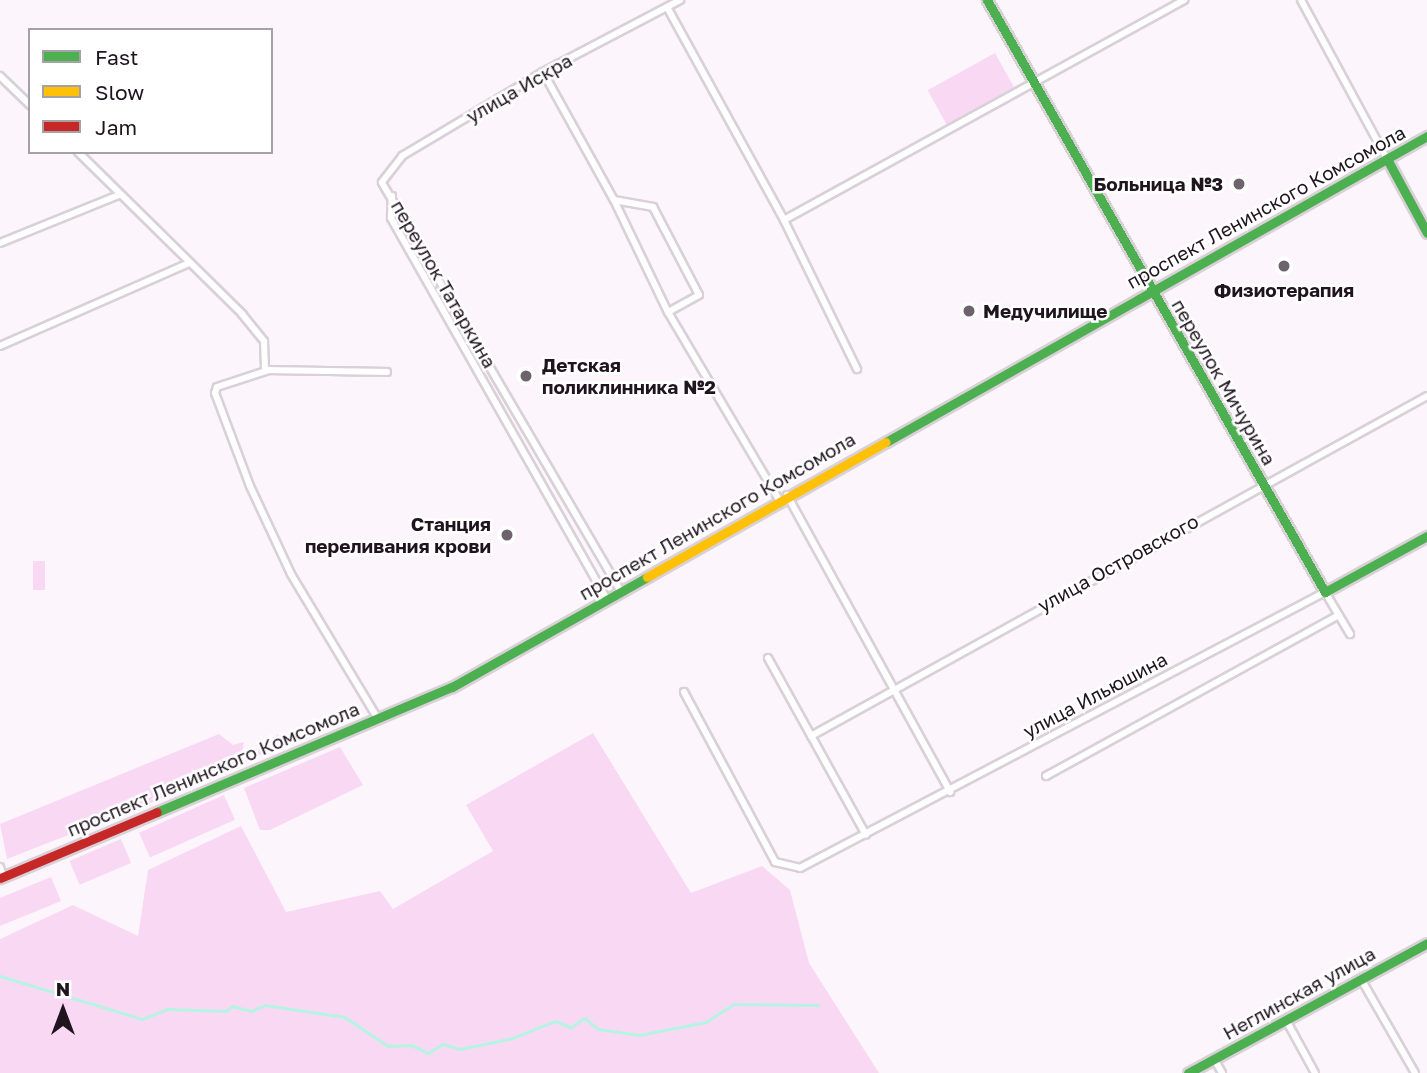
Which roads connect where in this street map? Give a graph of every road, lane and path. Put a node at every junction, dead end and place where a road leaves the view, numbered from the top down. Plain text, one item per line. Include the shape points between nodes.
1 (680, 0) edge
2 (987, 0) edge
3 (1184, 0) edge
4 (1301, 0) edge
5 (667, 7) junction
6 (543, 72) junction
7 (0, 76) edge
8 (1035, 85) junction
9 (28, 103) edge
10 (1427, 136) edge
11 (80, 154) edge
12 (1387, 159) junction
13 (393, 194) junction
14 (119, 195) junction
15 (614, 200) junction
16 (785, 220) junction
17 (1427, 233) edge
18 (0, 243) edge
19 (187, 264) junction
20 (1151, 292) junction
21 (668, 312) junction
22 (0, 346) edge
23 (858, 369) dead end
24 (265, 371) junction
25 (387, 372) dead end
26 (1427, 396) edge
27 (1262, 483) junction
28 (783, 498) junction
29 (1427, 536) edge
30 (620, 590) junction
31 (1325, 592) junction
32 (606, 598) junction
33 (1339, 615) junction
34 (1350, 634) dead end
35 (768, 658) dead end
36 (891, 688) junction
37 (684, 692) dead end
38 (378, 719) junction
39 (811, 736) junction
40 (1046, 776) dead end
41 (950, 792) junction
42 (866, 835) junction
43 (0, 867) edge
44 (2, 877) edge
45 (1427, 943) edge
46 (1361, 979) junction
47 (1286, 1020) junction
48 (1214, 1059) junction
49 (1188, 1073) edge
50 (1222, 1073) edge
51 (1315, 1073) edge
52 (1415, 1073) edge

1 - 5 street, улица Искра
2 - 8 main road, переулок Мичурина
3 - 8 street
4 - 12 street
5 - 6 street, улица Искра
5 - 16 street
6 - 13 street, улица Искра via 402,156 382,182
6 - 15 street
7 - 9 street
8 - 16 street
8 - 20 main road, переулок Мичурина
10 - 12 main road, проспект Ленинского Комсомола
11 - 14 street
12 - 17 main road
12 - 20 main road, проспект Ленинского Комсомола
13 - 30 street, переулок Татаркина
13 - 32 street, переулок Татаркина via 391,218
14 - 18 street
14 - 19 street
15 - 21 street
15 - 21 street via 653,207 699,295
16 - 23 street
19 - 22 street
19 - 24 street via 242,314 264,341
20 - 27 main road, переулок Мичурина
20 - 28 main road, проспект Ленинского Комсомола
21 - 28 street
24 - 25 street
24 - 38 street via 217,387 217,401 291,574
26 - 27 street, улица Островского
27 - 31 main road, переулок Мичурина
27 - 36 street, улица Островского
28 - 30 main road, проспект Ленинского Комсомола
28 - 36 street
29 - 31 main road, улица Ильюшина
30 - 32 main road, проспект Ленинского Комсомола
31 - 33 street, переулок Мичурина
31 - 41 street, улица Ильюшина
32 - 38 main road, проспект Ленинского Комсомола via 483,671
33 - 34 street, переулок Мичурина
33 - 40 street
35 - 39 street
36 - 39 street, улица Островского
36 - 41 street
37 - 42 street, улица Ильюшина via 775,862 800,869
38 - 44 main road, проспект Ленинского Комсомола
39 - 42 street
41 - 42 street, улица Ильюшина
43 - 44 street
45 - 46 main road, Неглинская улица
46 - 47 main road, Неглинская улица
46 - 52 street
47 - 48 main road, Неглинская улица
47 - 51 street
48 - 49 main road, Неглинская улица
48 - 50 street

